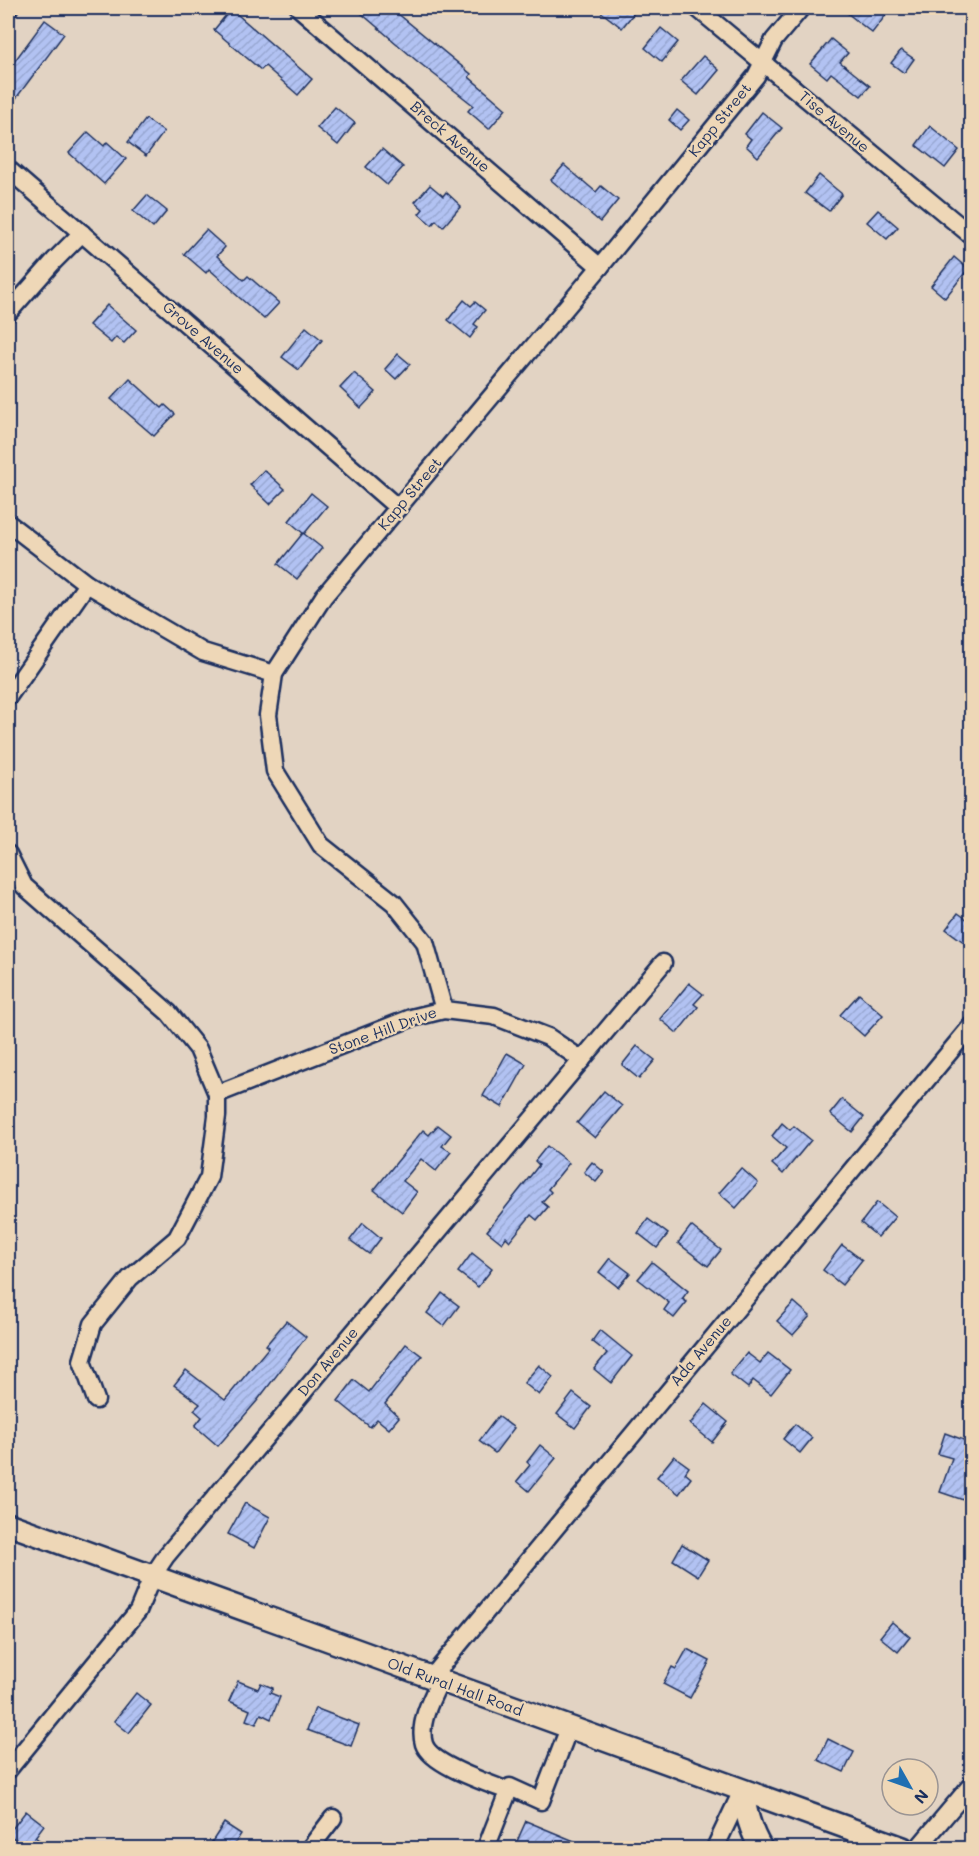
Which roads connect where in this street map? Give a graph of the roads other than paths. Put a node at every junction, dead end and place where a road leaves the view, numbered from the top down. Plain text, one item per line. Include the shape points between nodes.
1 (299, 8) edge
2 (801, 8) edge
3 (703, 9) edge
4 (762, 62) junction
5 (8, 169) edge
6 (82, 233) junction
7 (972, 236) edge
8 (600, 267) junction
9 (8, 313) edge
10 (398, 508) junction
11 (8, 523) edge
12 (87, 584) junction
13 (274, 674) junction
14 (8, 697) edge
15 (8, 854) edge
16 (663, 963) dead end
17 (444, 1010) junction
18 (972, 1025) edge
19 (582, 1060) junction
20 (217, 1094) junction
21 (96, 1400) dead end
22 (8, 1524) edge
23 (152, 1577) junction
24 (435, 1679) junction
25 (569, 1728) junction
26 (8, 1770) edge
27 (972, 1784) edge
28 (508, 1791) junction
29 (742, 1791) junction
30 (333, 1818) dead end
31 (310, 1848) edge
32 (486, 1848) edge
33 (715, 1848) edge
34 (761, 1848) edge
35 (903, 1848) edge
36 (918, 1848) edge

1 - 8 street, Breck Avenue
2 - 4 street, Kapp Street via 774,40
3 - 4 street, Tise Avenue
4 - 7 street, Tise Avenue
4 - 8 street, Kapp Street via 756,76
5 - 6 street, Grove Avenue
6 - 9 street
6 - 10 street, Grove Avenue
8 - 10 street, Kapp Street
10 - 13 street, Kapp Street via 324,596
11 - 12 street
12 - 13 street via 203,652
12 - 14 street
13 - 17 street, Kapp Street via 268,715 274,771 321,845 394,903 425,942
15 - 20 street via 24,886 169,1013 198,1049
16 - 19 street, Don Avenue
17 - 19 street, Stone Hill Drive via 494,1016 548,1036
17 - 20 street, Stone Hill Drive via 411,1018
18 - 24 street, Ada Avenue
19 - 23 street, Don Avenue
20 - 21 street via 209,1177 177,1238 130,1278 93,1324 82,1361
22 - 23 main road, Old Rural Hall Road
23 - 24 main road, Old Rural Hall Road
23 - 26 street, Don Avenue via 138,1611
24 - 25 main road, Old Rural Hall Road
24 - 28 street, Ada Avenue via 424,1722 424,1745 437,1761
25 - 28 street, Ada Avenue via 541,1801 510,1787
25 - 29 main road, Old Rural Hall Road
27 - 36 street
28 - 32 street
29 - 33 street
29 - 34 main road via 749,1824
29 - 35 main road, Old Rural Hall Road
30 - 31 street

